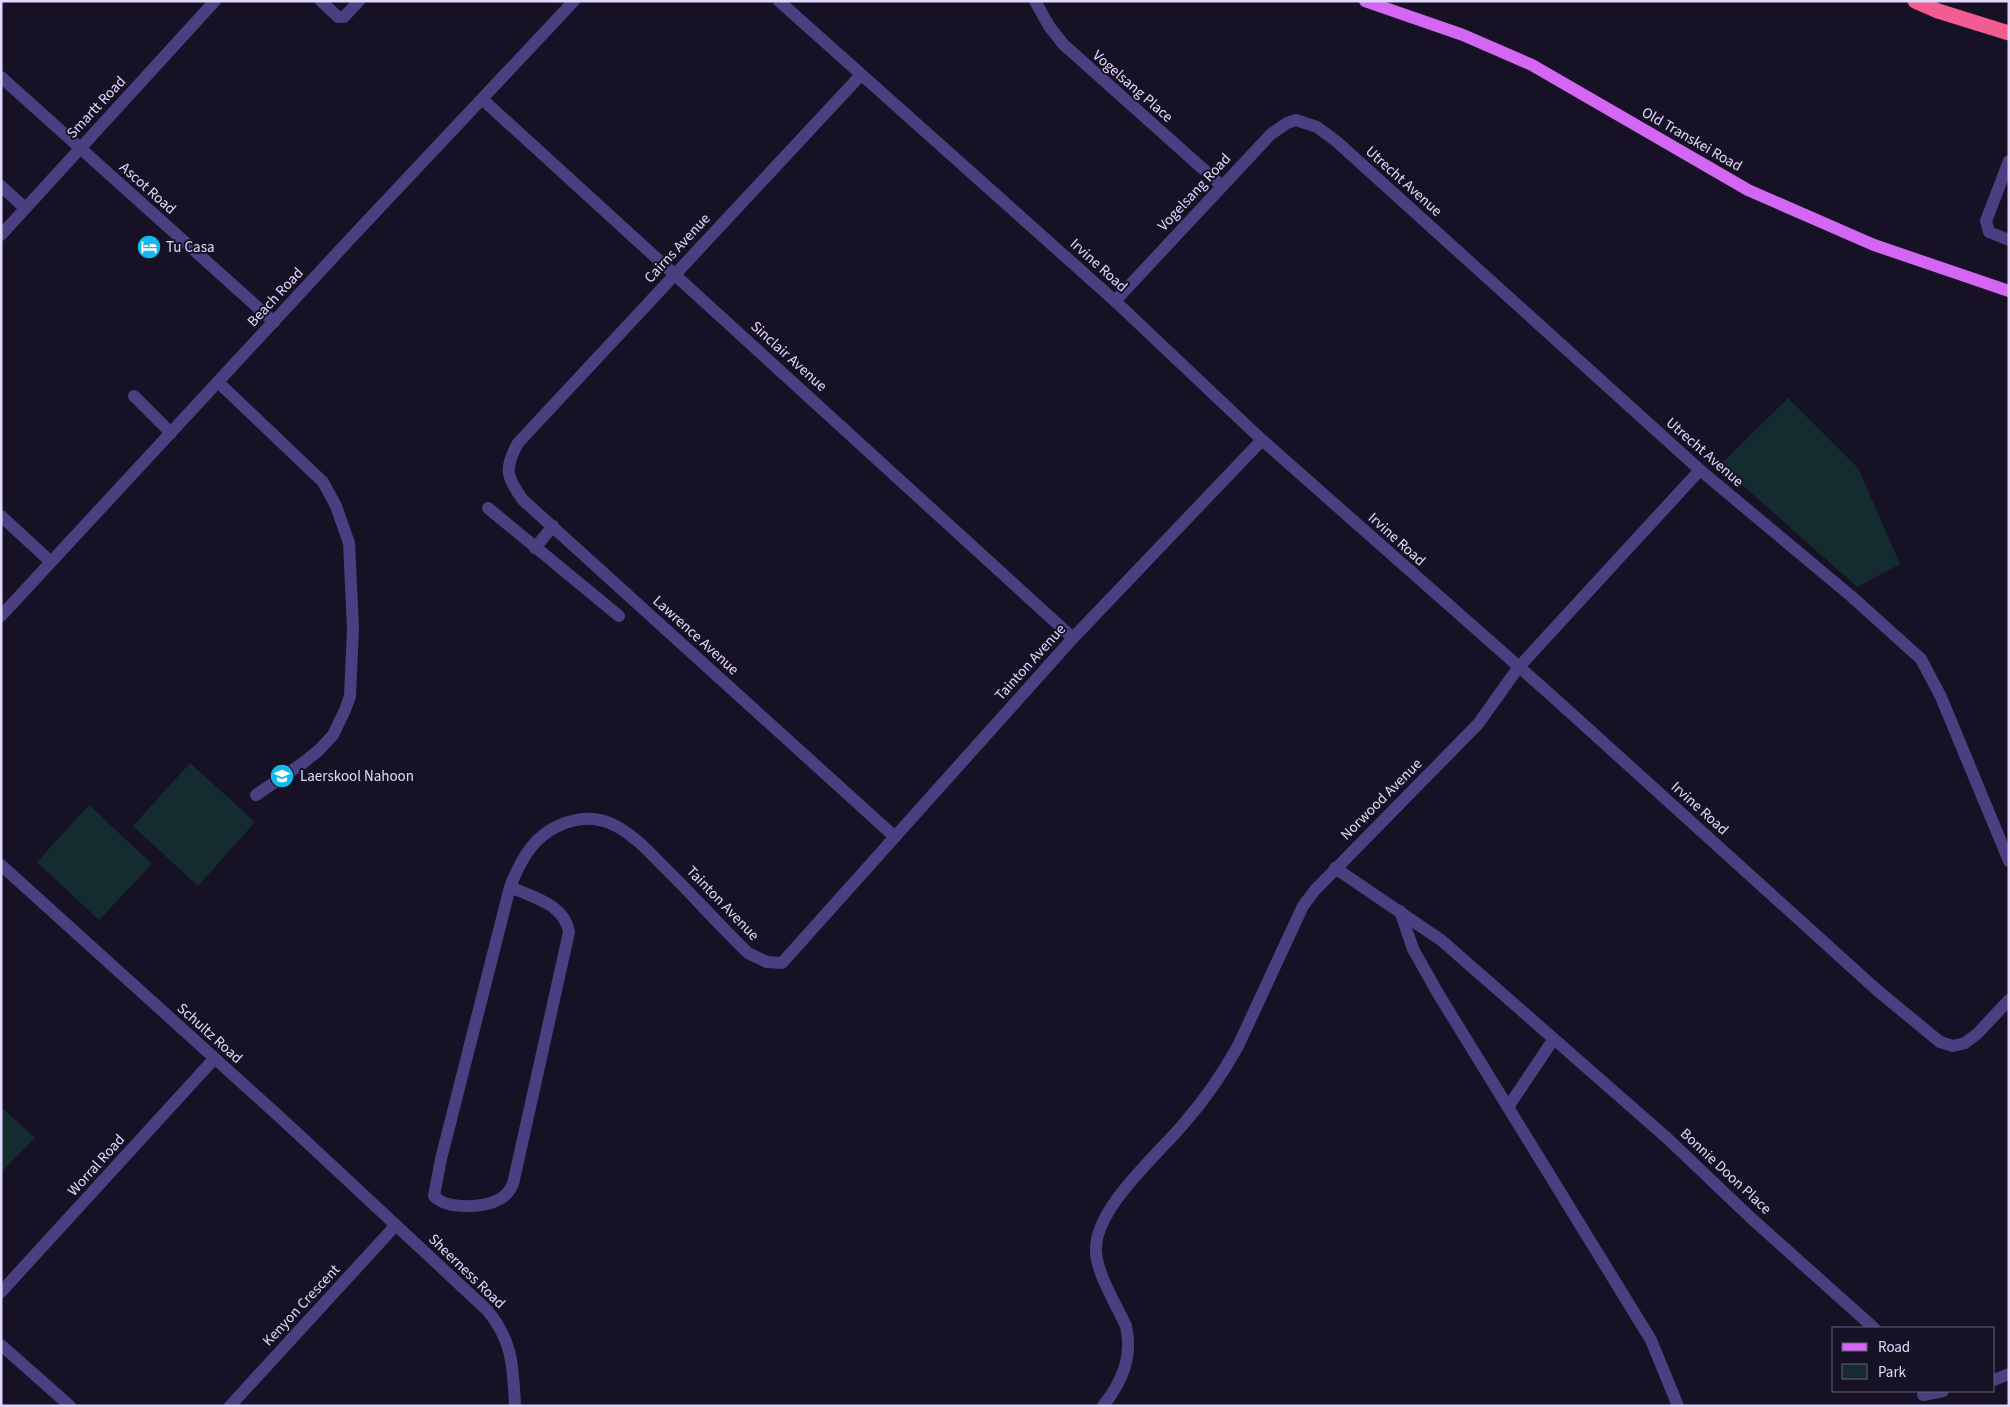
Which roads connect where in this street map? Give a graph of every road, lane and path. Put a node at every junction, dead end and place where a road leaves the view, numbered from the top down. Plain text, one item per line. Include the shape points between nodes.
1 (215, 1) edge
2 (322, 1) edge
3 (360, 1) edge
4 (574, 1) edge
5 (779, 1) edge
6 (1035, 1) edge
7 (1365, 1) edge
8 (1915, 1) edge
9 (2009, 33) edge
10 (860, 76) junction
11 (1, 77) edge
12 (482, 99) junction
13 (1305, 121) joint
14 (80, 149) junction
15 (2009, 161) edge
16 (1221, 185) junction
17 (1, 186) edge
18 (25, 208) junction
19 (1, 235) edge
20 (2009, 240) edge
21 (676, 276) junction
22 (2009, 291) edge
23 (1115, 301) junction
24 (274, 322) junction
25 (218, 382) junction
26 (134, 396) dead end
27 (171, 433) junction
28 (1262, 440) junction
29 (518, 442) joint
30 (1700, 470) junction
31 (488, 508) dead end
32 (1, 516) edge
33 (553, 526) junction
34 (535, 548) junction
35 (51, 562) junction
36 (1, 616) edge
37 (619, 616) dead end
38 (1074, 638) junction
39 (1518, 668) junction
40 (256, 794) dead end
41 (895, 837) junction
42 (2009, 861) edge
43 (1, 865) edge
44 (1335, 868) junction
45 (510, 887) junction
46 (1400, 911) junction
47 (2006, 1004) edge
48 (1553, 1040) junction
49 (214, 1059) junction
50 (1508, 1107) junction
51 (396, 1225) junction
52 (1, 1292) edge
53 (1873, 1327) edge
54 (1, 1345) edge
55 (2009, 1374) edge
56 (1995, 1380) edge
57 (1940, 1392) edge
58 (1923, 1397) edge
59 (70, 1406) edge
60 (230, 1406) edge
61 (515, 1406) edge
62 (1103, 1406) edge
63 (1678, 1406) edge

1 - 14 street, Smartt Road
2 - 3 street via 338,17 344,17
4 - 12 street, Beach Road
5 - 10 street, Irvine Road
6 - 16 street, Vogelsang Place via 1063,44
7 - 22 main road, Old Transkei Road via 1463,35 1532,65 1748,190 1874,245
8 - 9 highway
10 - 21 street, Cairns Avenue
10 - 23 street, Irvine Road
11 - 14 street, Ascot Road
12 - 21 street, Sinclair Avenue
12 - 24 street, Beach Road
13 - 16 street, Vogelsang Road via 1296,120 1278,128
13 - 30 street, Utrecht Avenue via 1336,141
14 - 18 street, Smartt Road
14 - 24 street, Ascot Road
15 - 20 street via 1986,221 1989,232
16 - 23 street, Vogelsang Road
17 - 18 street
18 - 19 street, Smartt Road
21 - 29 street, Cairns Avenue
21 - 38 street, Sinclair Avenue
23 - 28 street, Irvine Road
24 - 25 street, Beach Road
25 - 27 street, Beach Road
25 - 40 street via 323,482 336,506 349,543 353,628 350,696 346,710 333,735 319,750
26 - 27 street
27 - 35 street, Beach Road
28 - 38 street, Tainton Avenue
28 - 39 street, Irvine Road
29 - 33 street, Lawrence Avenue via 508,467 509,477 523,500
30 - 39 street, Norwood Avenue
30 - 42 street, Utrecht Avenue via 1851,596 1920,659 1941,697
31 - 34 street
32 - 35 street
33 - 34 street
33 - 41 street, Lawrence Avenue
34 - 37 street
35 - 36 street, Beach Road
38 - 41 street, Tainton Avenue
39 - 44 street, Norwood Avenue via 1478,724
39 - 47 street, Irvine Road via 1878,991 1940,1042 1952,1046 1965,1043
41 - 45 street, Tainton Avenue via 790,956 777,964 748,953 638,841 615,825 601,820 578,819 558,825 543,835 527,849
43 - 49 street, Schultz Road
44 - 46 street, Bonnie Doon Place
44 - 62 street, Norwood Avenue via 1303,906 1227,1066 1192,1115 1109,1208 1097,1232 1099,1266 1129,1338 1126,1366
45 - 45 street, Tainton Avenue via 441,1159 434,1196 445,1204 486,1204 504,1197 513,1184 568,932 564,918 553,906
46 - 48 street, Bonnie Doon Place via 1440,940
46 - 50 street via 1413,949
48 - 50 street
48 - 53 street, Bonnie Doon Place via 1666,1138
49 - 51 street, Schultz Road
49 - 52 street, Worral Road
50 - 63 street via 1651,1340
51 - 60 street, Kenyon Crescent
51 - 61 street, Sheerness Road via 487,1310 501,1328 510,1351
54 - 59 street
55 - 56 street
57 - 58 street

